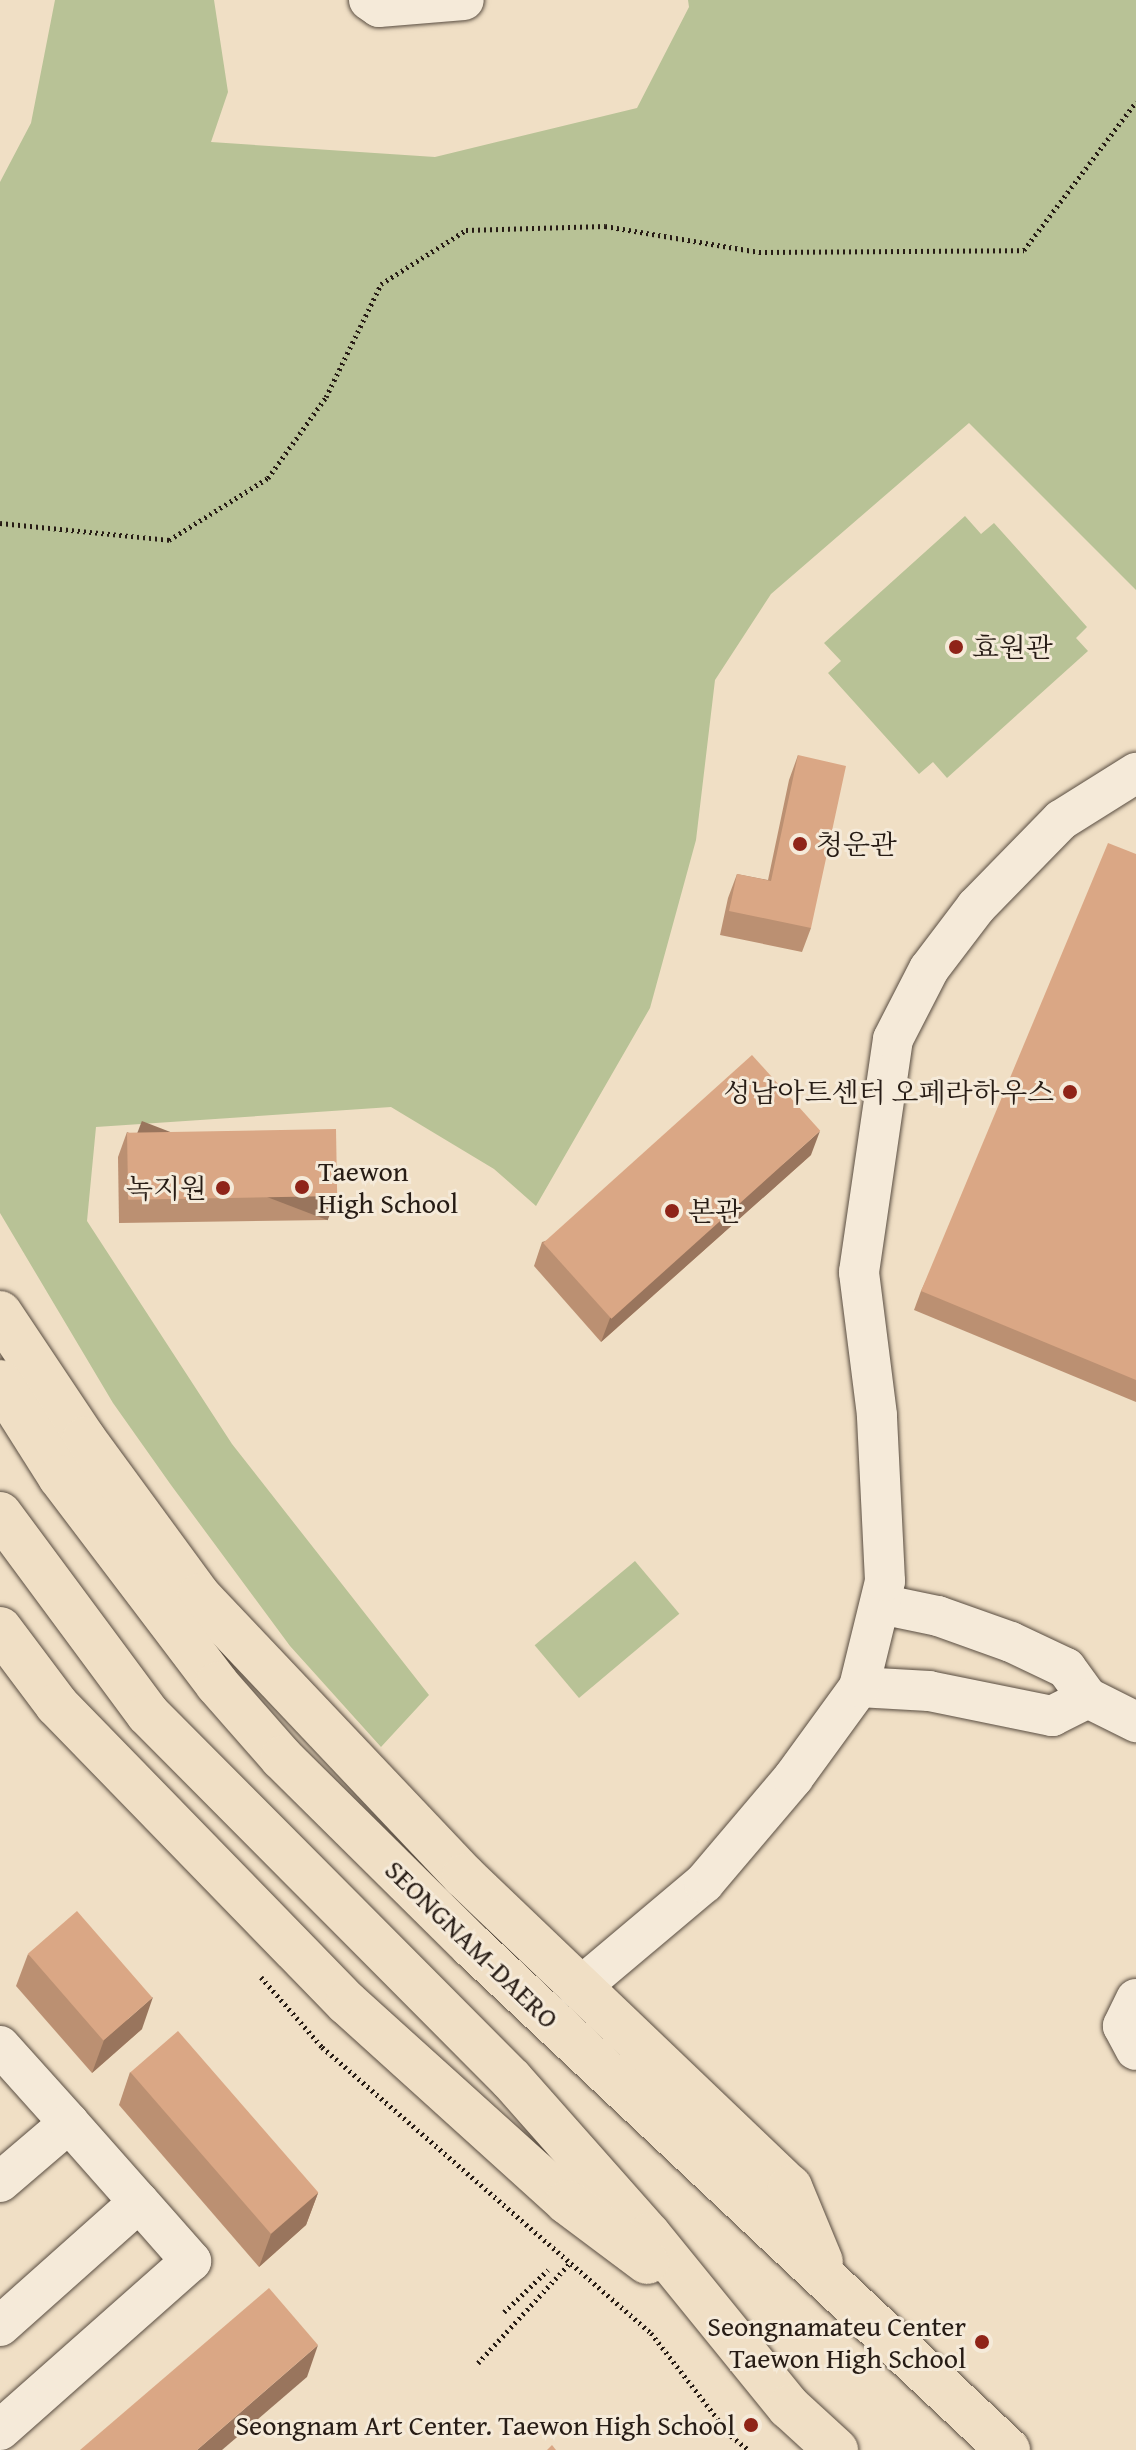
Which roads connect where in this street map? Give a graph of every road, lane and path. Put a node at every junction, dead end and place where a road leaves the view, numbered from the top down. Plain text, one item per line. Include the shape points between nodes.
1 (369, 0) edge
2 (464, 0) edge
3 (1136, 102) edge
4 (0, 523) edge
5 (1136, 773) edge
6 (0, 1313) edge
7 (0, 1382) edge
8 (0, 1514) edge
9 (880, 1604) junction
10 (0, 1629) edge
11 (859, 1687) junction
12 (1088, 1698) junction
13 (1136, 1722) edge
14 (578, 1989) junction
15 (1136, 1999) edge
16 (0, 2046) edge
17 (1136, 2050) edge
18 (69, 2123) junction
19 (0, 2182) edge
20 (139, 2202) junction
21 (548, 2270) dead end
22 (827, 2275) junction
23 (703, 2304) junction
24 (504, 2312) dead end
25 (3, 2318) edge
26 (478, 2363) dead end
27 (0, 2430) edge
28 (749, 2450) edge
29 (836, 2450) edge
30 (1008, 2450) edge

1 - 2 street via 379,7
3 - 4 path via 1024,250 759,252 605,226 466,230 381,284 326,397 268,478 169,540
5 - 9 street via 1061,820 976,907 929,969 893,1039 859,1272 877,1415 885,1581
6 - 14 main road via 199,1596
7 - 22 main road, SEONGNAM-DAERO via 60,1477 217,1684 282,1758 472,1946
8 - 23 main road via 148,1714 511,2079
9 - 11 street
9 - 12 street via 938,1616 1011,1642 1066,1668
10 - 23 main road via 57,1705 347,2003 567,2202
11 - 12 street via 929,1691 1052,1716
11 - 14 street via 793,1778 704,1883
12 - 13 street
14 - 22 main road via 790,2187
15 - 17 street via 1123,2026
16 - 18 street
18 - 19 street
18 - 20 street
20 - 25 street
20 - 27 street via 191,2261
21 - 24 path
22 - 30 main road, SEONGNAM-DAERO
23 - 29 main road via 789,2407
26 - 28 path via 569,2264 651,2333 731,2436

